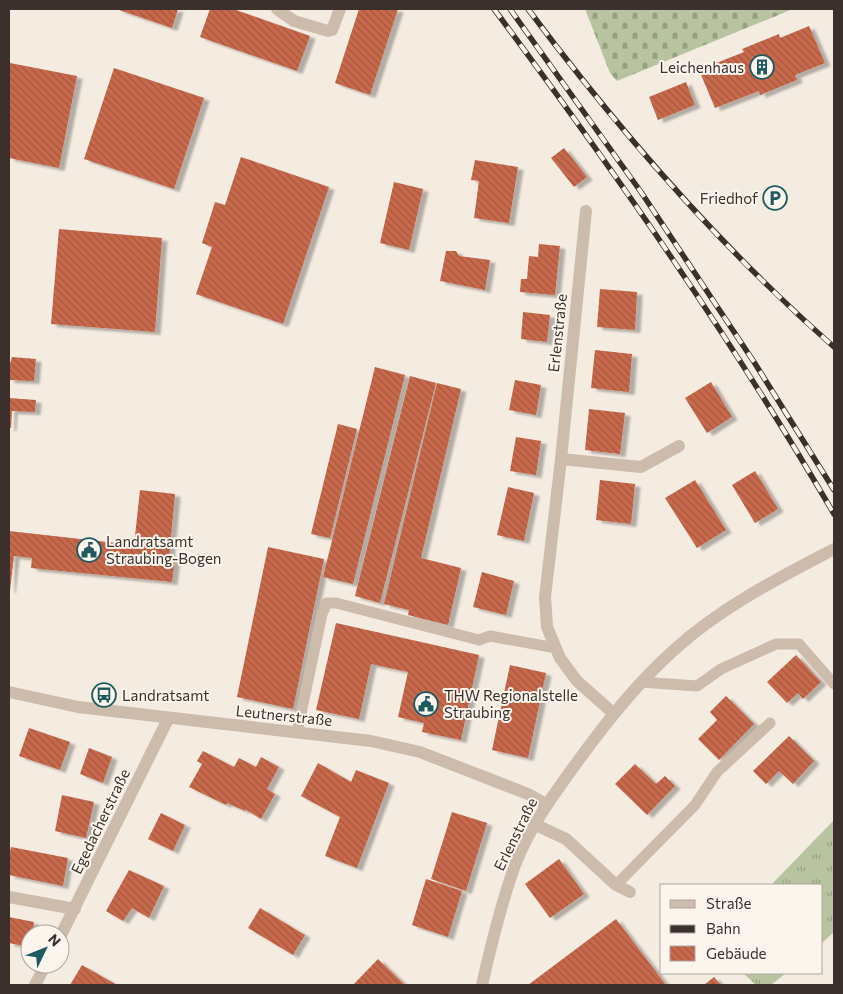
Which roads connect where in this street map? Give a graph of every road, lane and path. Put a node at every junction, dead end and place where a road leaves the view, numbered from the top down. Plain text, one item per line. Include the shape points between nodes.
1 (277, 9) edge
2 (340, 9) edge
3 (586, 211) dead end
4 (679, 446) dead end
5 (561, 459) junction
6 (834, 549) edge
7 (556, 648) junction
8 (641, 682) junction
9 (834, 684) edge
10 (9, 692) edge
11 (613, 714) junction
12 (168, 718) junction
13 (770, 723) dead end
14 (298, 732) junction
15 (546, 804) junction
16 (534, 824) junction
17 (616, 885) junction
18 (630, 892) dead end
19 (9, 897) edge
20 (75, 909) junction
21 (67, 924) edge
22 (40, 974) edge
23 (34, 985) edge
24 (482, 985) edge

1 - 2 street via 294,21 328,31 332,30
3 - 5 street, Erlenstraße
4 - 5 street via 641,466
5 - 7 street, Erlenstraße via 545,597 547,627
6 - 8 street, Erlenstraße via 738,602 706,624
7 - 11 street, Erlenstraße via 577,681
7 - 14 lane via 490,636 479,640 336,603 328,604 322,614
8 - 9 lane via 697,686 721,669 776,644 799,644
8 - 11 street, Erlenstraße
10 - 12 street, Leutnerstraße via 78,707
11 - 15 street, Erlenstraße
12 - 14 street, Leutnerstraße
12 - 20 street, Egedacherstraße
13 - 17 lane via 716,772 695,805
14 - 15 street, Leutnerstraße via 371,741 420,752
15 - 16 street, Erlenstraße
16 - 17 street via 566,839
16 - 24 street, Erlenstraße via 502,904
17 - 18 street
19 - 20 street
20 - 21 street, Egedacherstraße
22 - 23 street

